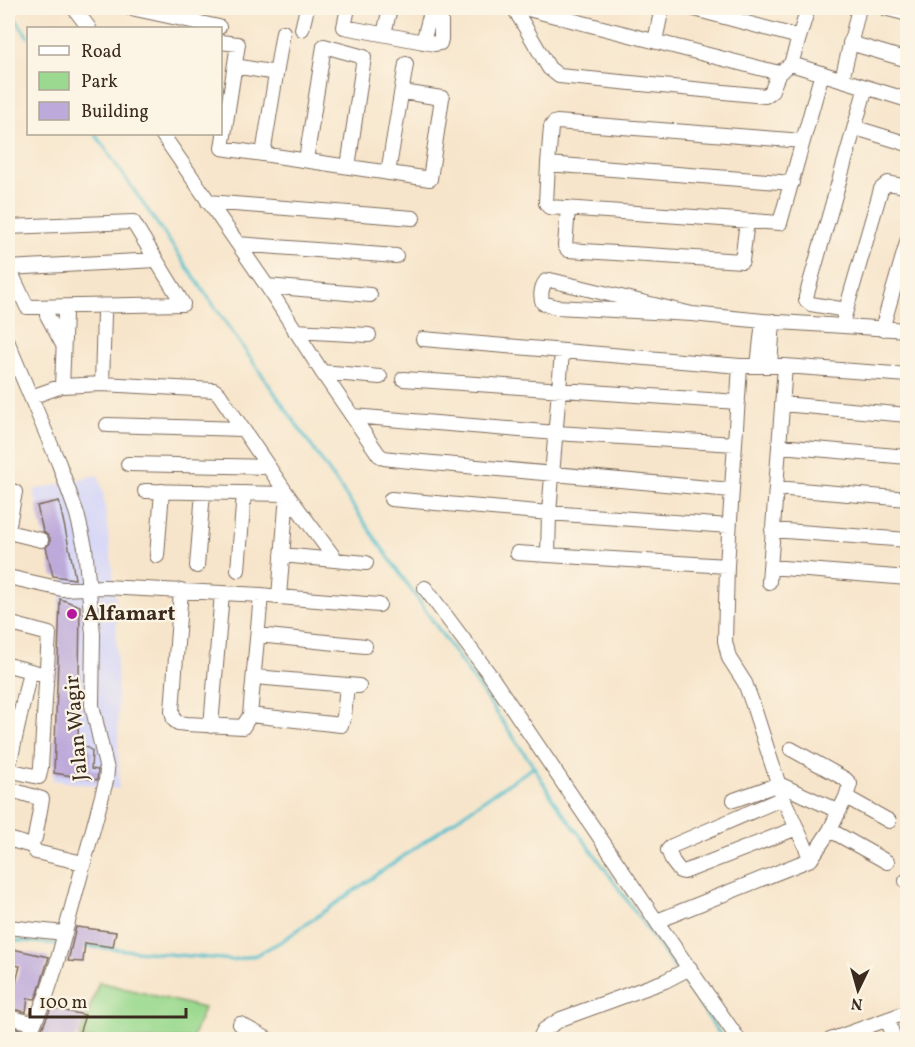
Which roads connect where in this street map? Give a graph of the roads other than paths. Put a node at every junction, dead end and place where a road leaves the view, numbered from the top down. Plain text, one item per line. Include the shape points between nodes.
1 (131, 8) edge
2 (307, 8) edge
3 (348, 8) edge
4 (390, 8) edge
5 (432, 8) edge
6 (441, 8) edge
7 (514, 8) edge
8 (524, 8) edge
9 (662, 8) edge
10 (691, 8) edge
11 (808, 8) edge
12 (859, 8) edge
13 (884, 8) edge
14 (77, 9) edge
15 (908, 15) edge
16 (88, 27) edge
17 (219, 27) edge
18 (302, 29) dead end
19 (283, 32) dead end
20 (384, 34) junction
21 (799, 37) junction
22 (655, 41) junction
23 (222, 42) edge
24 (423, 42) junction
25 (850, 43) junction
26 (908, 60) edge
27 (406, 64) dead end
28 (235, 66) junction
29 (785, 69) junction
30 (276, 73) junction
31 (822, 73) junction
32 (842, 80) junction
33 (866, 87) junction
34 (402, 92) junction
35 (908, 100) edge
36 (856, 128) junction
37 (163, 135) edge
38 (803, 141) junction
39 (908, 144) edge
40 (263, 154) junction
41 (306, 160) junction
42 (548, 164) junction
43 (348, 167) junction
44 (388, 173) junction
45 (792, 183) junction
46 (908, 187) edge
47 (208, 202) junction
48 (568, 208) junction
49 (413, 218) dead end
50 (747, 221) junction
51 (8, 227) edge
52 (908, 239) edge
53 (238, 244) junction
54 (396, 256) dead end
55 (156, 260) junction
56 (8, 267) edge
57 (267, 286) junction
58 (370, 295) dead end
59 (846, 310) junction
60 (65, 314) dead end
61 (105, 314) dead end
62 (692, 314) junction
63 (47, 315) dead end
64 (768, 321) junction
65 (842, 324) junction
66 (882, 329) junction
67 (908, 330) edge
68 (295, 331) junction
69 (369, 335) dead end
70 (423, 339) dead end
71 (8, 343) edge
72 (64, 347) junction
73 (562, 352) junction
74 (740, 366) junction
75 (764, 366) junction
76 (785, 366) junction
77 (322, 372) junction
78 (908, 375) edge
79 (380, 377) dead end
80 (404, 379) dead end
81 (102, 384) junction
82 (62, 386) junction
83 (559, 391) junction
84 (31, 397) junction
85 (738, 402) junction
86 (782, 404) junction
87 (908, 415) edge
88 (353, 416) junction
89 (107, 425) dead end
90 (243, 429) junction
91 (556, 432) junction
92 (735, 444) junction
93 (780, 446) junction
94 (908, 457) edge
95 (128, 464) dead end
96 (268, 467) junction
97 (552, 473) junction
98 (776, 488) junction
99 (8, 490) edge
100 (731, 490) junction
101 (145, 491) dead end
102 (162, 491) junction
103 (203, 492) junction
104 (244, 493) junction
105 (287, 494) junction
106 (391, 499) dead end
107 (908, 499) edge
108 (549, 513) junction
109 (729, 526) junction
110 (8, 531) edge
111 (772, 531) junction
112 (41, 540) dead end
113 (908, 540) edge
114 (517, 553) dead end
115 (282, 555) junction
116 (548, 555) junction
117 (157, 556) dead end
118 (336, 560) junction
119 (366, 563) dead end
120 (197, 566) dead end
121 (727, 566) junction
122 (770, 567) junction
123 (238, 570) dead end
124 (8, 577) edge
125 (908, 578) edge
126 (769, 582) dead end
127 (89, 588) junction
128 (425, 588) dead end
129 (181, 590) junction
130 (222, 592) junction
131 (261, 595) junction
132 (279, 597) junction
133 (379, 605) dead end
134 (8, 623) edge
135 (258, 635) junction
136 (364, 646) dead end
137 (8, 665) edge
138 (30, 671) junction
139 (47, 675) junction
140 (255, 676) junction
141 (250, 715) junction
142 (211, 726) junction
143 (791, 749) dead end
144 (8, 770) edge
145 (779, 784) junction
146 (8, 789) edge
147 (846, 797) junction
148 (783, 798) junction
149 (734, 800) dead end
150 (838, 811) junction
151 (889, 821) dead end
152 (797, 828) junction
153 (830, 830) junction
154 (8, 839) edge
155 (35, 845) junction
156 (8, 848) edge
157 (811, 860) junction
158 (887, 862) dead end
159 (83, 863) junction
160 (657, 921) junction
161 (8, 927) edge
162 (64, 935) junction
163 (688, 969) junction
164 (908, 1012) edge
165 (8, 1017) edge
166 (888, 1019) junction
167 (33, 1023) junction
168 (240, 1024) dead end
169 (859, 1035) edge
170 (27, 1040) edge
171 (269, 1040) edge
172 (540, 1040) edge
173 (739, 1040) edge
174 (830, 1040) edge
175 (894, 1040) edge

1 - 17 street
2 - 18 street
3 - 20 street via 342,33
4 - 20 street
5 - 24 street
6 - 24 street via 441,41
7 - 29 street via 549,68 563,77 765,96
8 - 22 street
9 - 22 street
10 - 21 street
11 - 21 street
12 - 25 street
13 - 15 street
14 - 16 street
19 - 30 street
20 - 24 street
21 - 29 street
22 - 29 street
23 - 28 street via 238,44
25 - 26 street
25 - 32 street
27 - 34 street
28 - 30 street
28 - 40 street via 222,148
29 - 31 street
30 - 40 street
31 - 32 street
31 - 38 street
32 - 33 street
33 - 35 street
33 - 36 street
34 - 44 street
34 - 44 street via 442,98 430,179
36 - 39 street
36 - 59 street via 806,297 811,304
37 - 47 street
38 - 42 street via 557,122 551,127
38 - 45 street
40 - 41 street
41 - 43 street
41 - 43 street via 324,46 364,57
42 - 45 street
42 - 48 street via 546,203 549,207
43 - 44 street
45 - 50 street via 780,223
46 - 59 street via 888,183 881,189
47 - 49 street
47 - 53 street
48 - 50 street
48 - 50 street via 565,248 579,251 742,261
51 - 55 street via 133,222
52 - 66 street
53 - 54 street
53 - 57 street
55 - 56 street
55 - 56 street via 183,304 27,307
57 - 58 street
57 - 68 street
59 - 65 street
60 - 72 street
61 - 81 street
62 - 62 street via 547,306 541,299 542,290 550,280
62 - 64 street
63 - 72 street
64 - 65 street
64 - 75 street
65 - 66 street
66 - 67 street
68 - 69 street
68 - 77 street
70 - 73 street
71 - 84 street, Jalan Wagir
72 - 82 street
73 - 74 street
73 - 83 street
74 - 75 street
74 - 85 street
75 - 76 street
76 - 78 street
76 - 86 street
77 - 79 street
77 - 88 street
80 - 83 street
81 - 82 street
81 - 90 street via 214,390
82 - 84 street
83 - 85 street
83 - 91 street
84 - 127 street, Jalan Wagir via 77,514
85 - 92 street
86 - 87 street
86 - 93 street
88 - 91 street
88 - 97 street via 384,458
89 - 90 street
90 - 96 street
91 - 92 street
91 - 97 street
92 - 100 street
93 - 94 street
93 - 98 street
95 - 96 street
96 - 105 street
97 - 100 street
97 - 108 street
98 - 107 street
98 - 111 street
99 - 110 street via 15,492
100 - 109 street
101 - 102 street
102 - 103 street
102 - 117 street
103 - 104 street
103 - 120 street
104 - 105 street
104 - 123 street
105 - 115 street
105 - 118 street
106 - 108 street
108 - 109 street
108 - 116 street
109 - 121 street
110 - 112 street
111 - 113 street
111 - 122 street
114 - 116 street
115 - 118 street
115 - 132 street
116 - 121 street
118 - 119 street
121 - 145 street via 725,641 729,658 753,705
122 - 125 street
122 - 126 street
124 - 127 street via 62,589
127 - 129 street
127 - 159 street, Jalan Wagir via 92,705 107,770
128 - 160 street via 490,675
129 - 130 street
129 - 142 street via 172,717 178,723
130 - 131 street
130 - 142 street
131 - 132 street
131 - 135 street
132 - 133 street
134 - 139 street via 49,634
135 - 136 street
135 - 140 street
137 - 138 street
138 - 139 street
138 - 144 street
139 - 144 street via 39,777
140 - 141 street
140 - 141 street via 353,686 341,725
141 - 142 street via 243,727
143 - 147 street via 849,782
145 - 148 street
145 - 149 street
145 - 150 street
146 - 155 street via 42,799
147 - 150 street
147 - 151 street
148 - 152 street
148 - 152 street via 672,846 668,850 673,862 684,872
150 - 153 street
152 - 157 street
153 - 157 street
153 - 158 street
154 - 155 street
155 - 156 street via 29,854
155 - 159 street
157 - 160 street
159 - 162 street, Jalan Wagir
160 - 163 street
161 - 162 street
162 - 167 street, Jalan Wagir via 46,996
163 - 172 street via 561,1019 544,1030
163 - 173 street
164 - 166 street
165 - 167 street
166 - 169 street
166 - 175 street
167 - 170 street, Jalan Wagir
168 - 171 street
169 - 174 street

